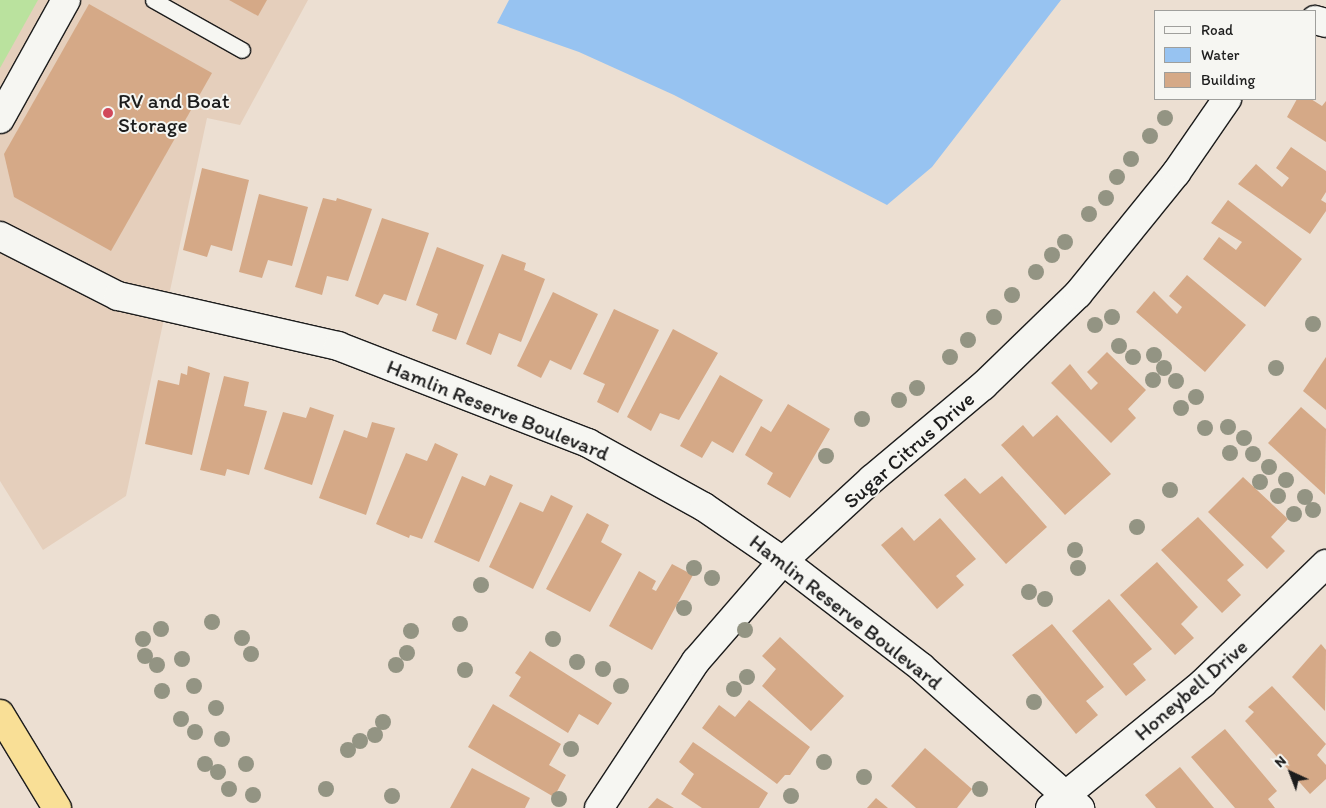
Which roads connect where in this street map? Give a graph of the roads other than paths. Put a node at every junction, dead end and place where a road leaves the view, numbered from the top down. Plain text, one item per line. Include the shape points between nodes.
1 (66, 0) edge
2 (153, 0) edge
3 (242, 50) dead end
4 (1226, 100) edge
5 (0, 119) edge
6 (0, 236) edge
7 (783, 561) junction
8 (1326, 564) edge
9 (0, 714) edge
10 (1066, 803) edge
11 (57, 808) edge
12 (599, 808) edge

1 - 5 street
2 - 3 lane
4 - 7 street, Sugar Citrus Drive via 1176,173 1078,294 983,386
6 - 7 street, Hamlin Reserve Boulevard via 118,296 338,346 588,443 704,507
7 - 10 street, Hamlin Reserve Boulevard via 920,667
7 - 12 street, Sugar Citrus Drive via 696,660
8 - 10 street, Honeybell Drive via 1203,683
9 - 11 highway

